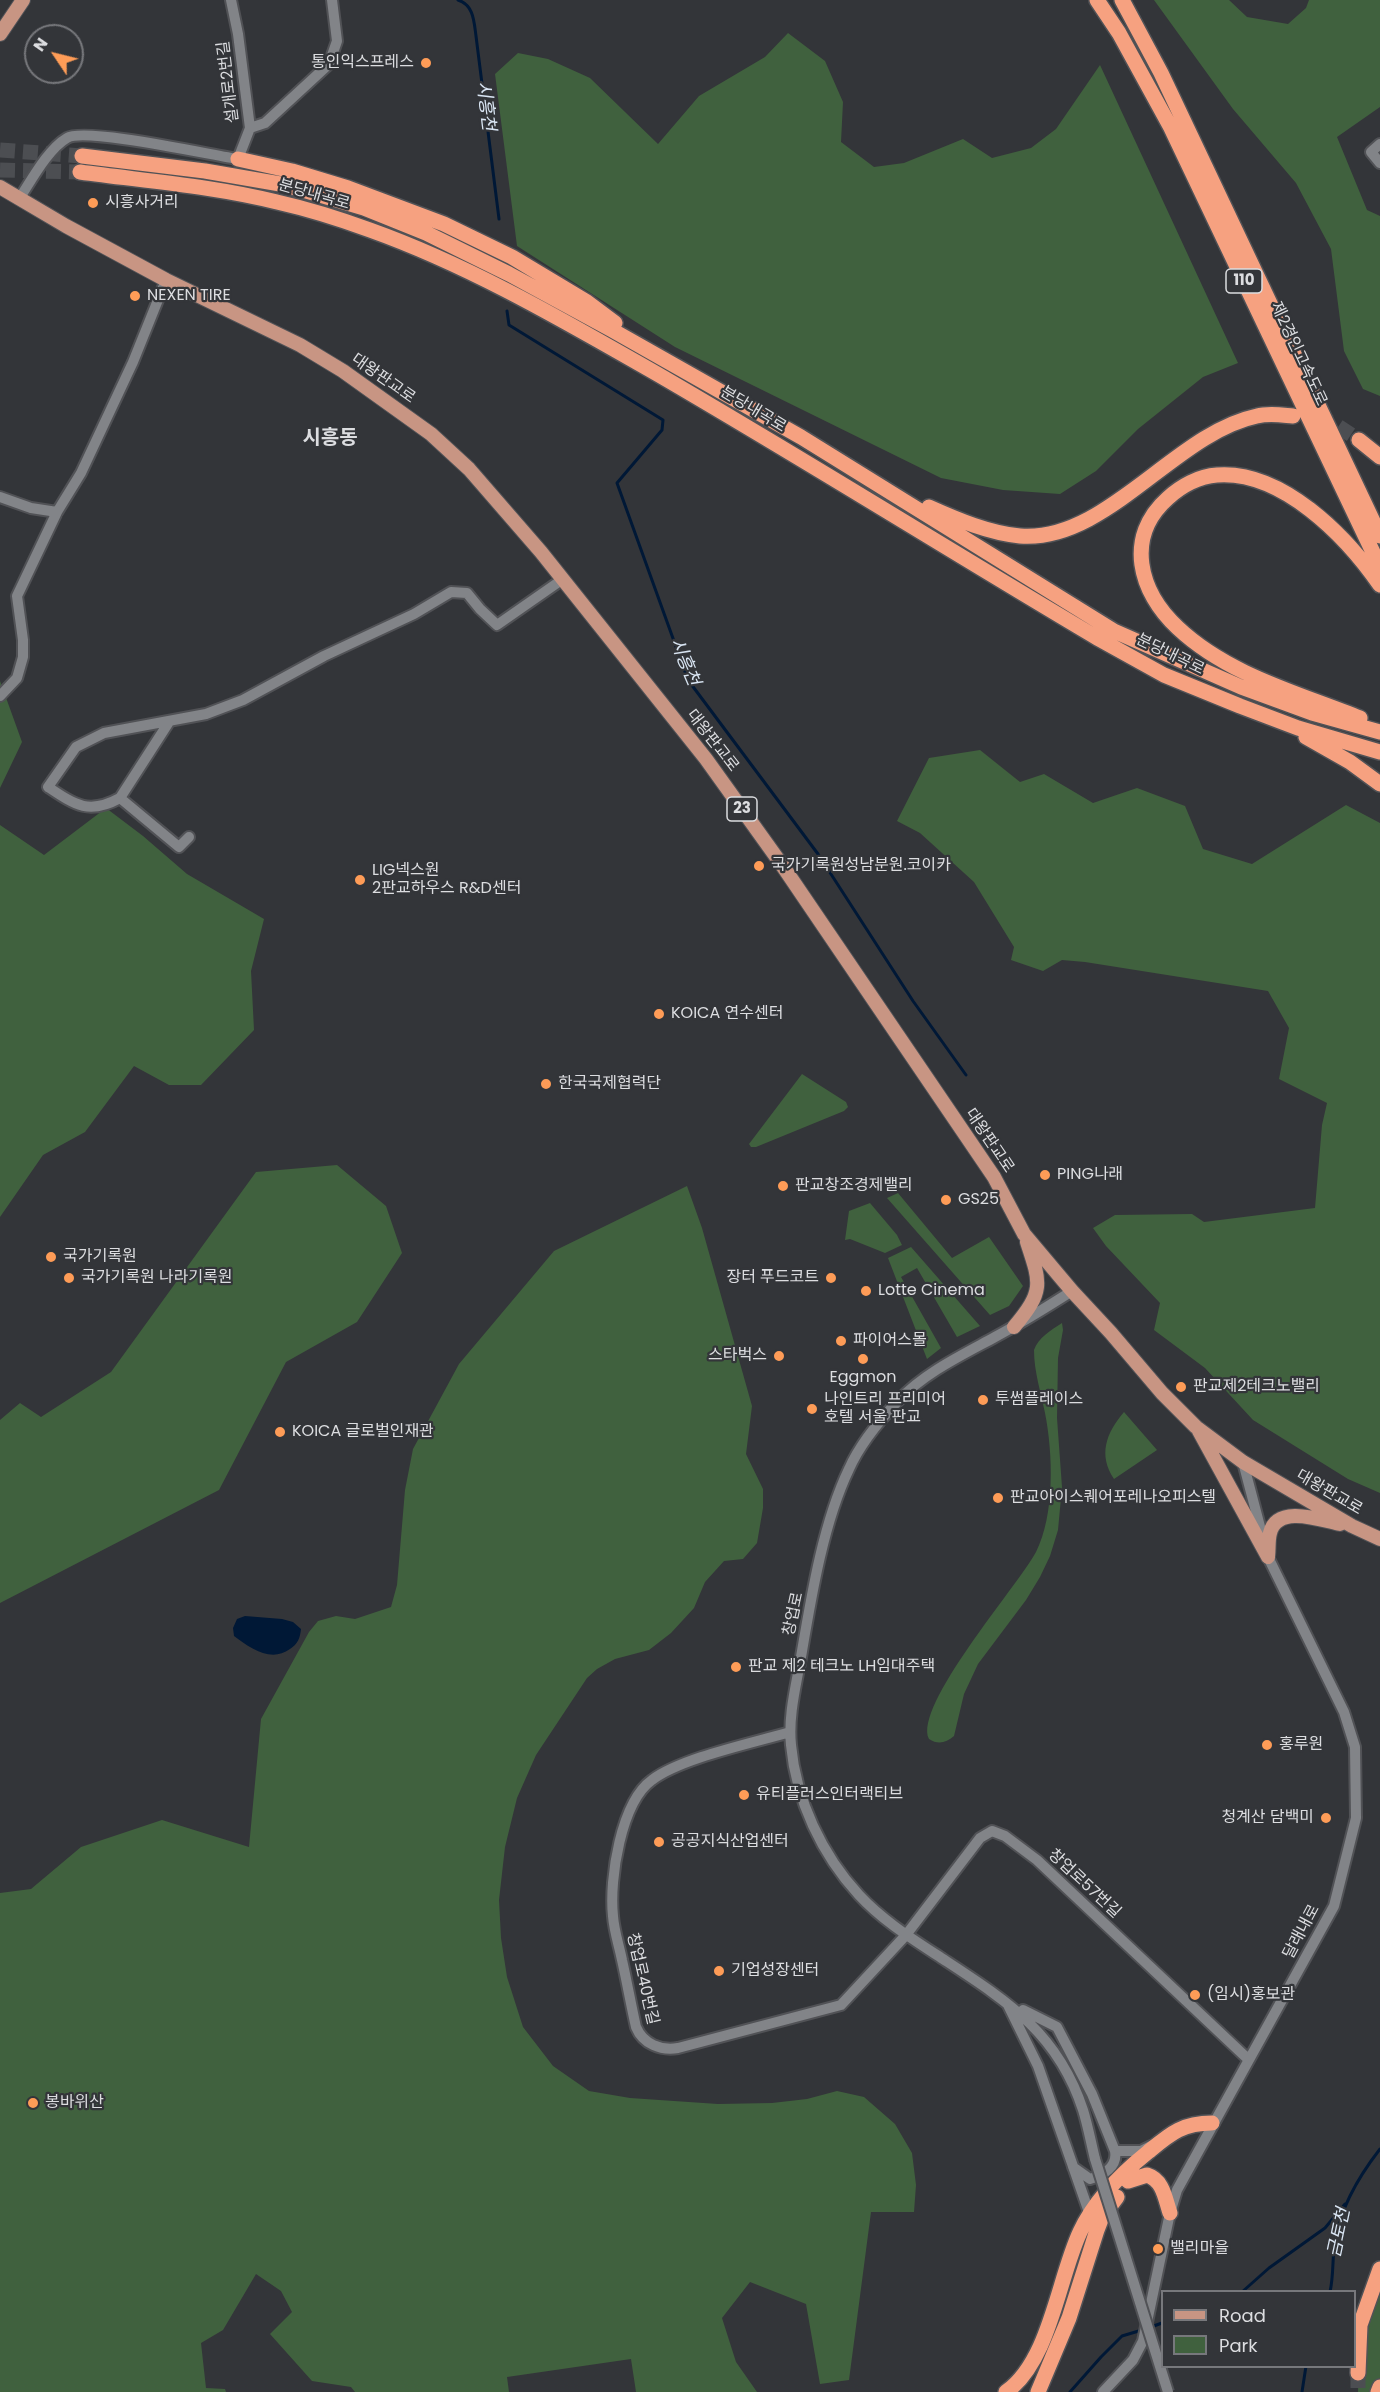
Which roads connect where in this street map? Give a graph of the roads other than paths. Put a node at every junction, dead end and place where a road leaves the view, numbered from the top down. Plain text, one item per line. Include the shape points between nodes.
1 (23, 0) edge
2 (231, 0) edge
3 (332, 0) edge
4 (1097, 0) edge
5 (1122, 0) edge
6 (0, 34) edge
7 (250, 128) junction
8 (1380, 144) edge
9 (82, 156) tunnel mouth
10 (238, 159) junction
11 (1380, 163) edge
12 (80, 172) tunnel mouth
13 (0, 187) edge
14 (19, 199) junction
15 (166, 280) junction
16 (634, 342) junction
17 (1293, 416) dead end
18 (1359, 440) tunnel mouth
19 (1380, 457) edge
20 (878, 484) junction
21 (0, 497) edge
22 (57, 512) junction
23 (1380, 536) edge
24 (1380, 567) edge
25 (563, 579) junction
26 (1380, 585) edge
27 (0, 696) edge
28 (1240, 706) junction
29 (169, 722) junction
30 (1380, 726) edge
31 (1380, 732) edge
32 (1380, 752) edge
33 (1380, 784) edge
34 (120, 798) junction
35 (189, 837) dead end
36 (1024, 1234) junction
37 (1072, 1291) junction
38 (1014, 1327) junction
39 (1196, 1426) junction
40 (1243, 1462) junction
41 (1352, 1526) junction
42 (1380, 1539) edge
43 (1268, 1557) junction
44 (790, 1732) junction
45 (906, 1935) junction
46 (1006, 2002) junction
47 (1249, 2060) junction
48 (1212, 2123) junction
49 (1167, 2137) junction
50 (1114, 2151) junction
51 (1073, 2167) junction
52 (1128, 2181) junction
53 (1170, 2212) junction
54 (1090, 2215) junction
55 (1380, 2270) edge
56 (1358, 2373) tunnel mouth
57 (1380, 2387) edge
58 (1006, 2392) edge
59 (1038, 2392) edge
60 (1103, 2392) edge
61 (1168, 2392) edge
62 (1378, 2392) edge

1 - 6 main road
2 - 7 street, 설개로2번길
3 - 7 street via 337,41 329,64 265,123
4 - 24 highway, 제2경인고속도로 / 110 via 1171,128
5 - 23 highway, 제2경인고속도로 / 110 via 1161,73
7 - 10 street, 설개로2번길
8 - 11 street via 1371,152
9 - 16 highway, 분당내곡로 via 286,185 364,208 509,274
10 - 14 street via 110,137 69,136 59,143
10 - 16 highway via 348,188 482,240 602,312
12 - 28 highway, 분당내곡로 via 277,201 429,253 575,328 708,403 1099,639 1164,675
13 - 14 main road, 대왕판교로 / 23
14 - 15 main road, 대왕판교로 / 23
15 - 22 street via 81,473
15 - 25 main road, 대왕판교로 / 23 via 300,345 386,399 469,469
16 - 20 highway, 분당내곡로
17 - 20 highway via 1258,415 1220,430 1119,500 1072,527 1045,535 1021,536 978,526
18 - 19 highway
20 - 31 highway, 분당내곡로 via 1114,631 1241,687
21 - 22 street via 30,508
22 - 27 street via 18,596 23,657 17,678
25 - 29 street via 497,625 467,593 451,592 243,699 206,714
25 - 36 main road, 대왕판교로 / 23 via 706,759 783,865 994,1177
26 - 30 highway via 1338,533 1302,504 1266,484 1229,475 1203,478 1174,493 1149,520 1141,547 1143,576 1152,597 1190,639 1240,671
28 - 32 highway, 분당내곡로
28 - 33 highway via 1325,747
29 - 34 street
29 - 34 street via 104,733 76,747 48,787 83,807 93,808
34 - 35 street via 179,847
36 - 37 main road, 대왕판교로 / 23
36 - 38 main road via 1038,1282 1035,1299
37 - 38 street, 창업로
37 - 39 main road, 대왕판교로 / 23
38 - 44 street, 창업로 via 962,1355 900,1398 878,1423 849,1469 823,1551
39 - 40 main road, 대왕판교로 / 23
39 - 43 main road
40 - 41 main road, 대왕판교로 / 23
40 - 43 street, 달래내로
41 - 42 main road, 대왕판교로 / 23
41 - 43 main road via 1306,1516 1279,1520 1270,1530
43 - 47 street, 달래내로 via 1344,1712 1354,1747 1356,1818 1334,1906
44 - 45 street, 창업로 via 792,1758 818,1838 859,1895
44 - 45 street, 창업로40번길 via 669,1771 646,1784 634,1802 622,1835 612,1909 638,2032 653,2045 673,2049 838,2006
45 - 46 street, 창업로
45 - 47 street, 창업로57번길 via 980,1838 985,1833 997,1832 1045,1866
46 - 50 street via 1057,2027 1092,2094
46 - 51 street via 1038,2066
46 - 61 street, bridge via 1044,2036 1083,2110
47 - 48 street, 달래내로
48 - 49 highway via 1191,2124
48 - 52 highway via 1175,2140
48 - 53 street, 달래내로 via 1177,2190
49 - 50 street via 1142,2151
49 - 54 highway via 1122,2176
50 - 51 street via 1112,2167 1102,2175 1090,2179
51 - 54 street
52 - 53 highway via 1147,2175 1156,2180
52 - 59 highway via 1102,2217 1069,2319
53 - 60 street, 달래내로, bridge via 1143,2341 1134,2360
54 - 58 highway via 1030,2366
55 - 56 highway via 1360,2325
57 - 62 highway

